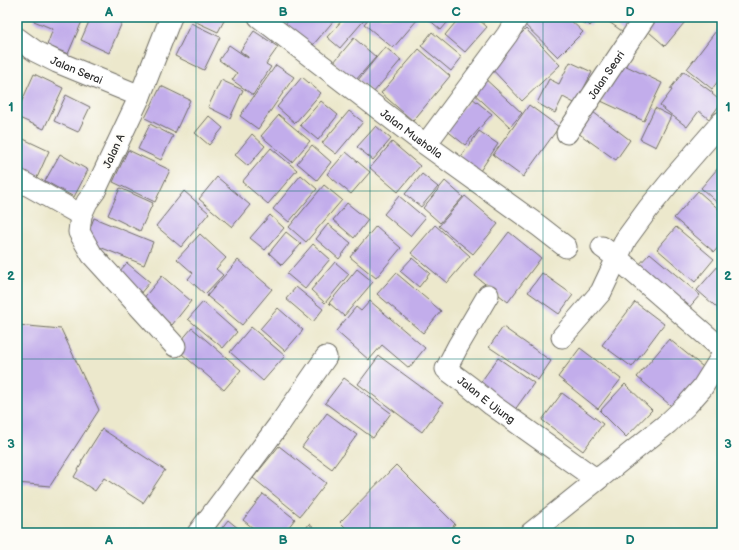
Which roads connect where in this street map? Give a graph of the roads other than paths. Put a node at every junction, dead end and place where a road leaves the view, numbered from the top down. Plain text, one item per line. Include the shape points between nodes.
1 (171, 17) edge
2 (259, 17) edge
3 (518, 17) edge
4 (645, 17) edge
5 (17, 38) edge
6 (140, 96) junction
7 (722, 122) edge
8 (566, 133) dead end
9 (426, 144) junction
10 (17, 179) edge
11 (81, 215) junction
12 (566, 247) dead end
13 (610, 253) junction
14 (488, 296) dead end
15 (562, 337) dead end
16 (175, 346) dead end
17 (722, 349) edge
18 (722, 356) edge
19 (326, 358) dead end
20 (597, 480) junction
21 (198, 533) edge
22 (531, 533) edge

1 - 6 street, Jalan A
2 - 9 street, Jalan Musholla
3 - 9 street
4 - 8 street, Jalan Seari
5 - 6 street, Jalan Serai via 57,62
6 - 11 street, Jalan A
7 - 13 street via 675,176 626,239
9 - 12 street, Jalan Musholla
10 - 11 street
11 - 16 street via 79,232 92,256
13 - 15 street via 601,292
13 - 17 street
14 - 20 street, Jalan E Ujung via 446,369
18 - 20 street via 702,388 686,406
19 - 21 street
20 - 22 street

